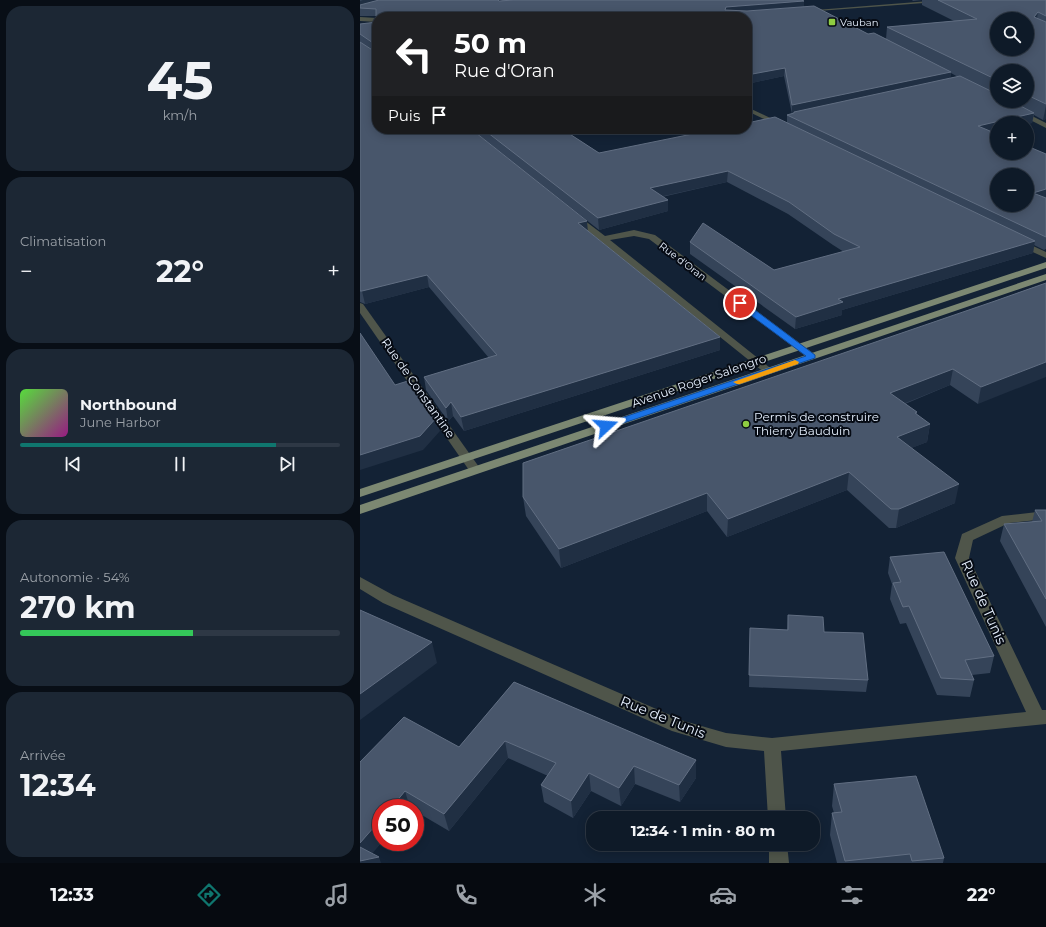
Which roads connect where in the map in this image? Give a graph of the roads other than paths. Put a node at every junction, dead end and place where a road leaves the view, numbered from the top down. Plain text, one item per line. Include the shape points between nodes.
1 (962, 0) edge
2 (820, 10) junction
3 (797, 12) edge
4 (831, 16) edge
5 (360, 19) edge
6 (372, 20) edge
7 (1011, 108) edge
8 (752, 112) edge
9 (789, 118) edge
10 (773, 122) junction
11 (1046, 126) edge
12 (787, 128) edge
13 (568, 210) edge
14 (1012, 238) edge
15 (604, 239) junction
16 (1046, 255) edge
17 (1046, 265) edge
18 (1046, 277) edge
19 (360, 306) edge
20 (799, 347) junction
21 (812, 356) junction
22 (756, 361) junction
23 (769, 371) junction
24 (466, 458) junction
25 (476, 470) junction
26 (360, 493) edge
27 (360, 510) edge
28 (1046, 515) edge
29 (360, 582) edge
30 (1042, 718) edge
31 (772, 745) junction
32 (777, 811) edge
33 (778, 851) edge
34 (779, 863) edge

1 - 2 street
2 - 3 street
2 - 4 street
5 - 6 street
7 - 11 street
8 - 10 street
9 - 10 street
10 - 12 street
13 - 15 street
14 - 16 street
15 - 20 street, Rue d'Oran via 630,233 652,237
15 - 22 street
17 - 20 main road, Avenue Roger Salengro
18 - 21 main road, Avenue Roger Salengro
19 - 24 street, Rue de Constantine
20 - 21 street, Rue d'Oran
20 - 22 main road, Avenue Roger Salengro
21 - 23 main road, Avenue Roger Salengro
22 - 23 street
22 - 24 main road, Avenue Roger Salengro
23 - 25 main road, Avenue Roger Salengro
24 - 25 street, Rue de Constantine
24 - 26 main road, Avenue Roger Salengro
25 - 27 main road, Avenue Roger Salengro
28 - 30 street, Rue de Tunis via 1006,519 967,537 962,558
29 - 31 street, Rue de Tunis via 388,599 678,726 726,740
30 - 31 street, Rue de Tunis
31 - 32 street
33 - 34 street

